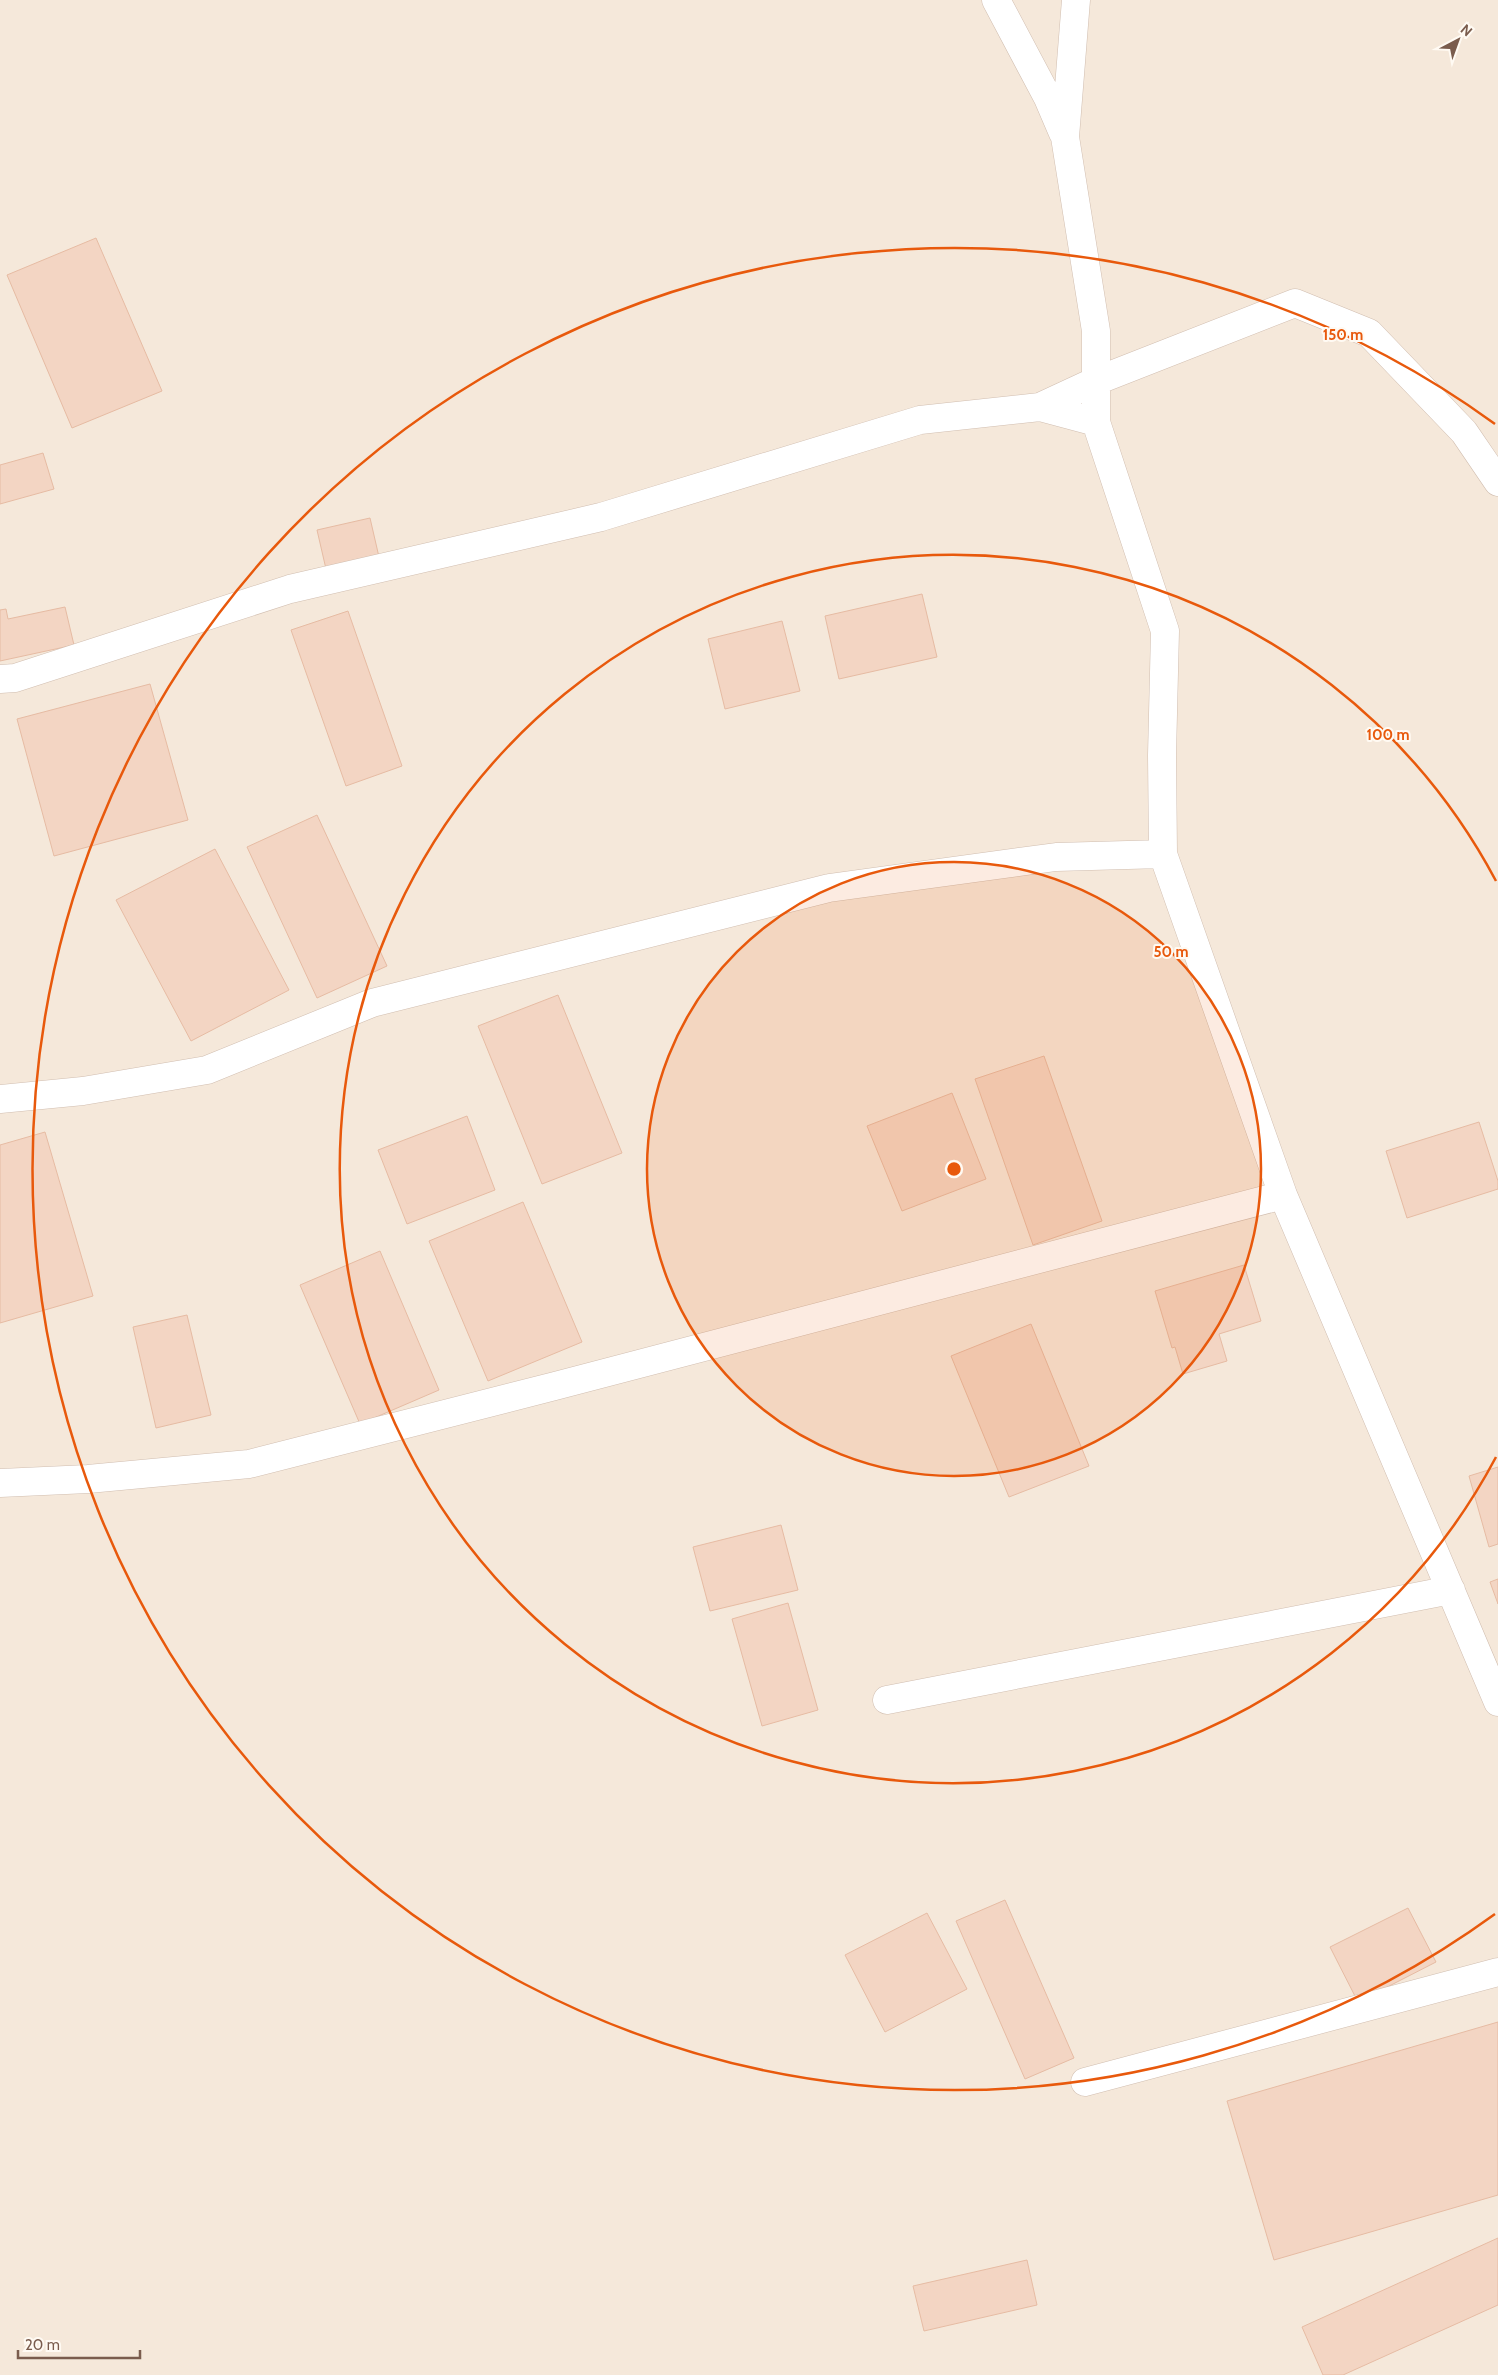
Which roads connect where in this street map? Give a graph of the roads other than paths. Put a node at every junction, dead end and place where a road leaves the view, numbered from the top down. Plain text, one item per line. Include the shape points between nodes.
1 (996, 0) edge
2 (1076, 0) edge
3 (1065, 137) junction
4 (1096, 381) junction
5 (1040, 407) junction
6 (1096, 422) junction
7 (1498, 482) edge
8 (0, 679) edge
9 (1163, 854) junction
10 (0, 1099) edge
11 (1283, 1195) junction
12 (0, 1483) edge
13 (1451, 1590) junction
14 (887, 1700) dead end
15 (1498, 1702) edge
16 (1498, 1972) edge
17 (1085, 2082) dead end

1 - 3 street
2 - 3 street
3 - 4 street via 1096,332
4 - 5 street
4 - 6 street
4 - 7 street via 1295,303 1369,333 1464,432
5 - 6 street
5 - 8 street via 920,420 601,517 290,589 15,678
6 - 9 street via 1165,631
9 - 10 street via 1056,857 829,888 372,1003 208,1070 83,1092
9 - 11 street
11 - 12 street via 249,1464 88,1479
11 - 13 street
13 - 14 street
13 - 15 street
16 - 17 street

